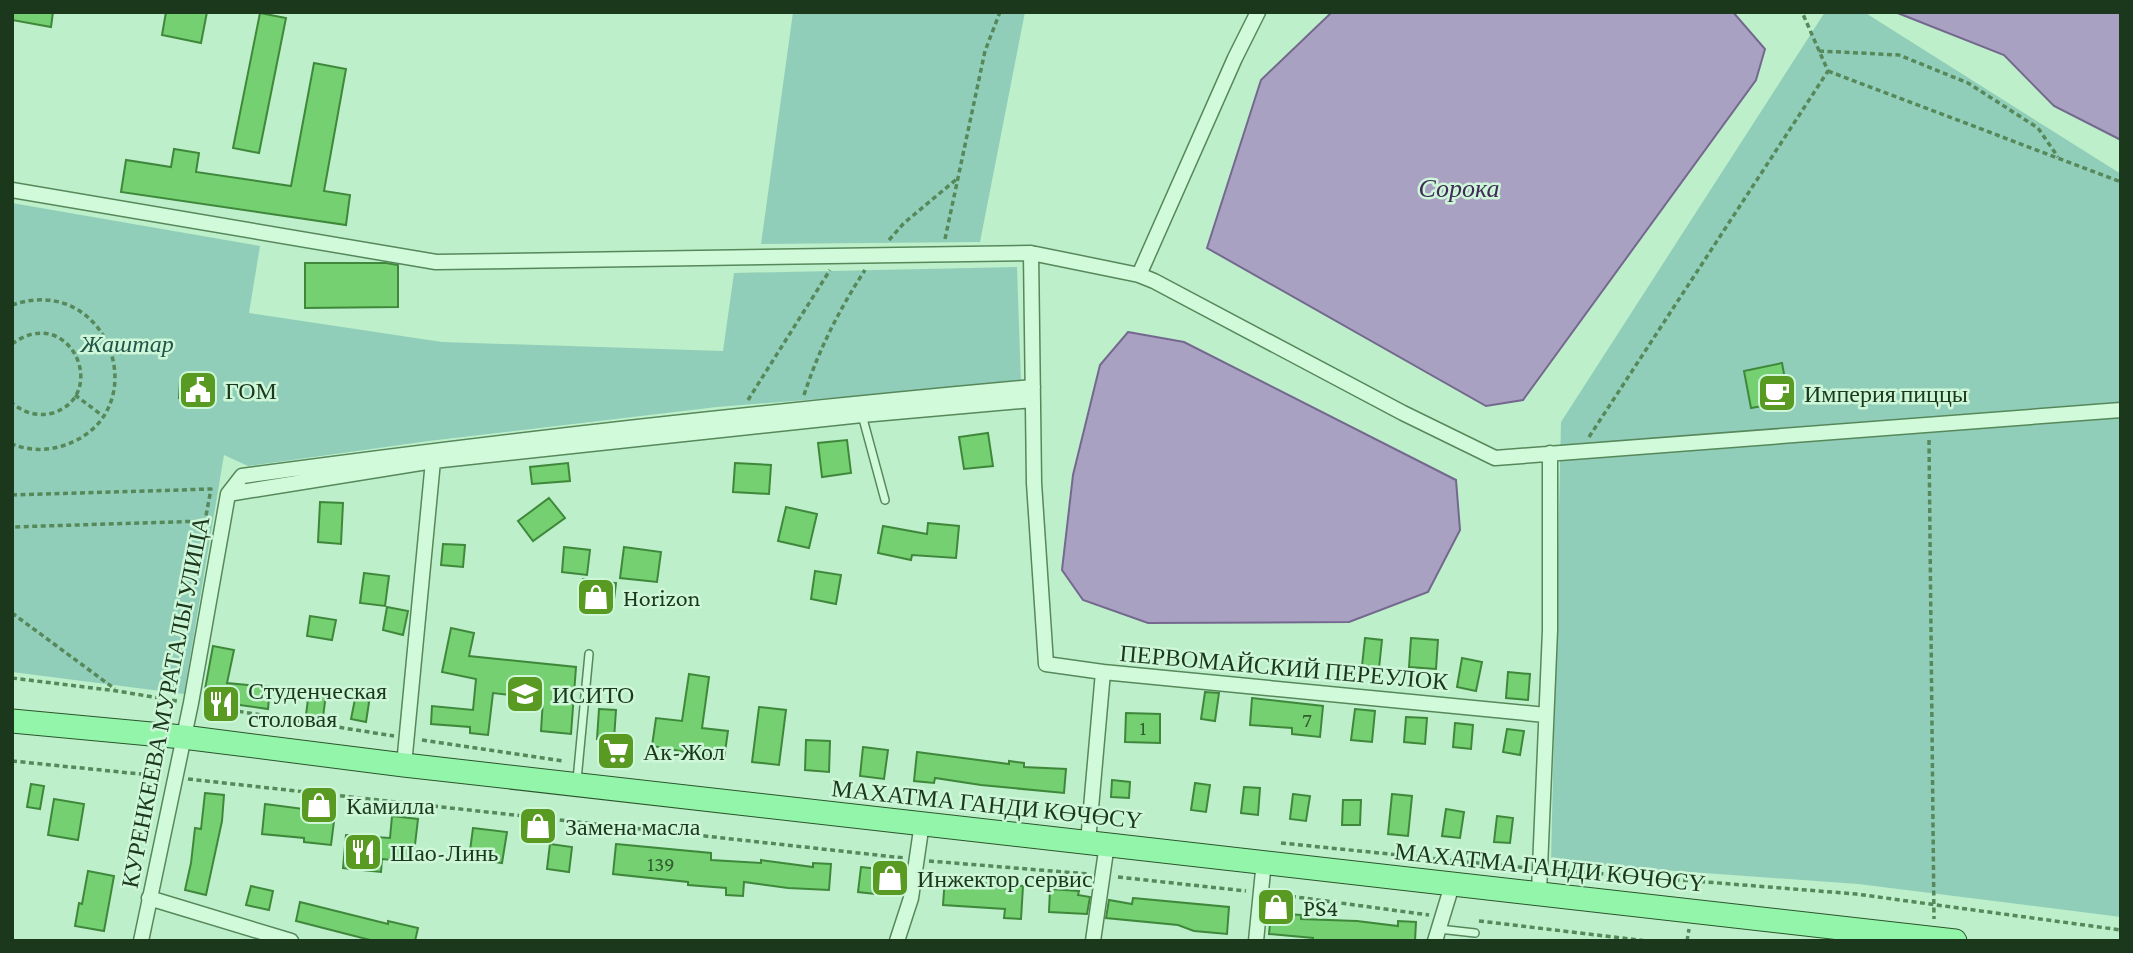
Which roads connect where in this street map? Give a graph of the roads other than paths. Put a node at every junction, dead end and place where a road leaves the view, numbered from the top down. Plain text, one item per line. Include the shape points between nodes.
1 (1258, 12) edge
2 (12, 190) edge
3 (1031, 253) junction
4 (1139, 275) junction
5 (1033, 393) junction
6 (2121, 410) edge
7 (862, 415) junction
8 (1550, 453) junction
9 (433, 461) junction
10 (228, 494) junction
11 (886, 500) dead end
12 (589, 654) dead end
13 (1103, 672) junction
14 (1546, 715) junction
15 (12, 721) edge
16 (183, 737) junction
17 (404, 765) junction
18 (577, 774) junction
19 (922, 823) junction
20 (1098, 843) junction
21 (1264, 861) junction
22 (1540, 881) junction
23 (1452, 882) junction
24 (149, 898) junction
25 (1475, 933) dead end
26 (1437, 935) edge
27 (141, 941) edge
28 (291, 941) edge
29 (897, 941) edge
30 (1093, 941) edge
31 (1256, 941) edge
32 (1955, 941) edge

1 - 4 street
2 - 3 street via 436,262
3 - 4 street
3 - 5 street
4 - 8 street via 1495,457
5 - 7 street
5 - 10 street, КУРЕНКЕЕВА МУРАТАЛЫ УЛИЦА via 800,410 432,450 242,475
5 - 13 street via 1046,664
6 - 8 street
7 - 9 street
7 - 11 lane
8 - 14 street
9 - 10 street
9 - 17 street
10 - 16 street, КУРЕНКЕЕВА МУРАТАЛЫ УЛИЦА
12 - 18 lane
13 - 14 street, ПЕРВОМАЙСКИЙ ПЕРЕУЛОК
13 - 20 street, ПЕРВОМАЙСКИЙ ПЕРЕУЛОК
14 - 22 street
15 - 16 main road, МАХАТМА ГАНДИ КӨЧӨСҮ
16 - 17 main road, МАХАТМА ГАНДИ КӨЧӨСҮ
16 - 24 street, КУРЕНКЕЕВА МУРАТАЛЫ УЛИЦА
17 - 18 main road, МАХАТМА ГАНДИ КӨЧӨСҮ
18 - 19 main road, МАХАТМА ГАНДИ КӨЧӨСҮ
19 - 20 main road, МАХАТМА ГАНДИ КӨЧӨСҮ
19 - 29 street via 911,898
20 - 21 main road, МАХАТМА ГАНДИ КӨЧӨСҮ
20 - 30 street, ПЕРВОМАЙСКИЙ ПЕРЕУЛОК
21 - 23 main road, МАХАТМА ГАНДИ КӨЧӨСҮ
21 - 31 street
22 - 23 main road, МАХАТМА ГАНДИ КӨЧӨСҮ
22 - 32 main road, МАХАТМА ГАНДИ КӨЧӨСҮ
23 - 26 street
24 - 27 street, КУРЕНКЕЕВА МУРАТАЛЫ УЛИЦА
24 - 28 street
25 - 26 lane

